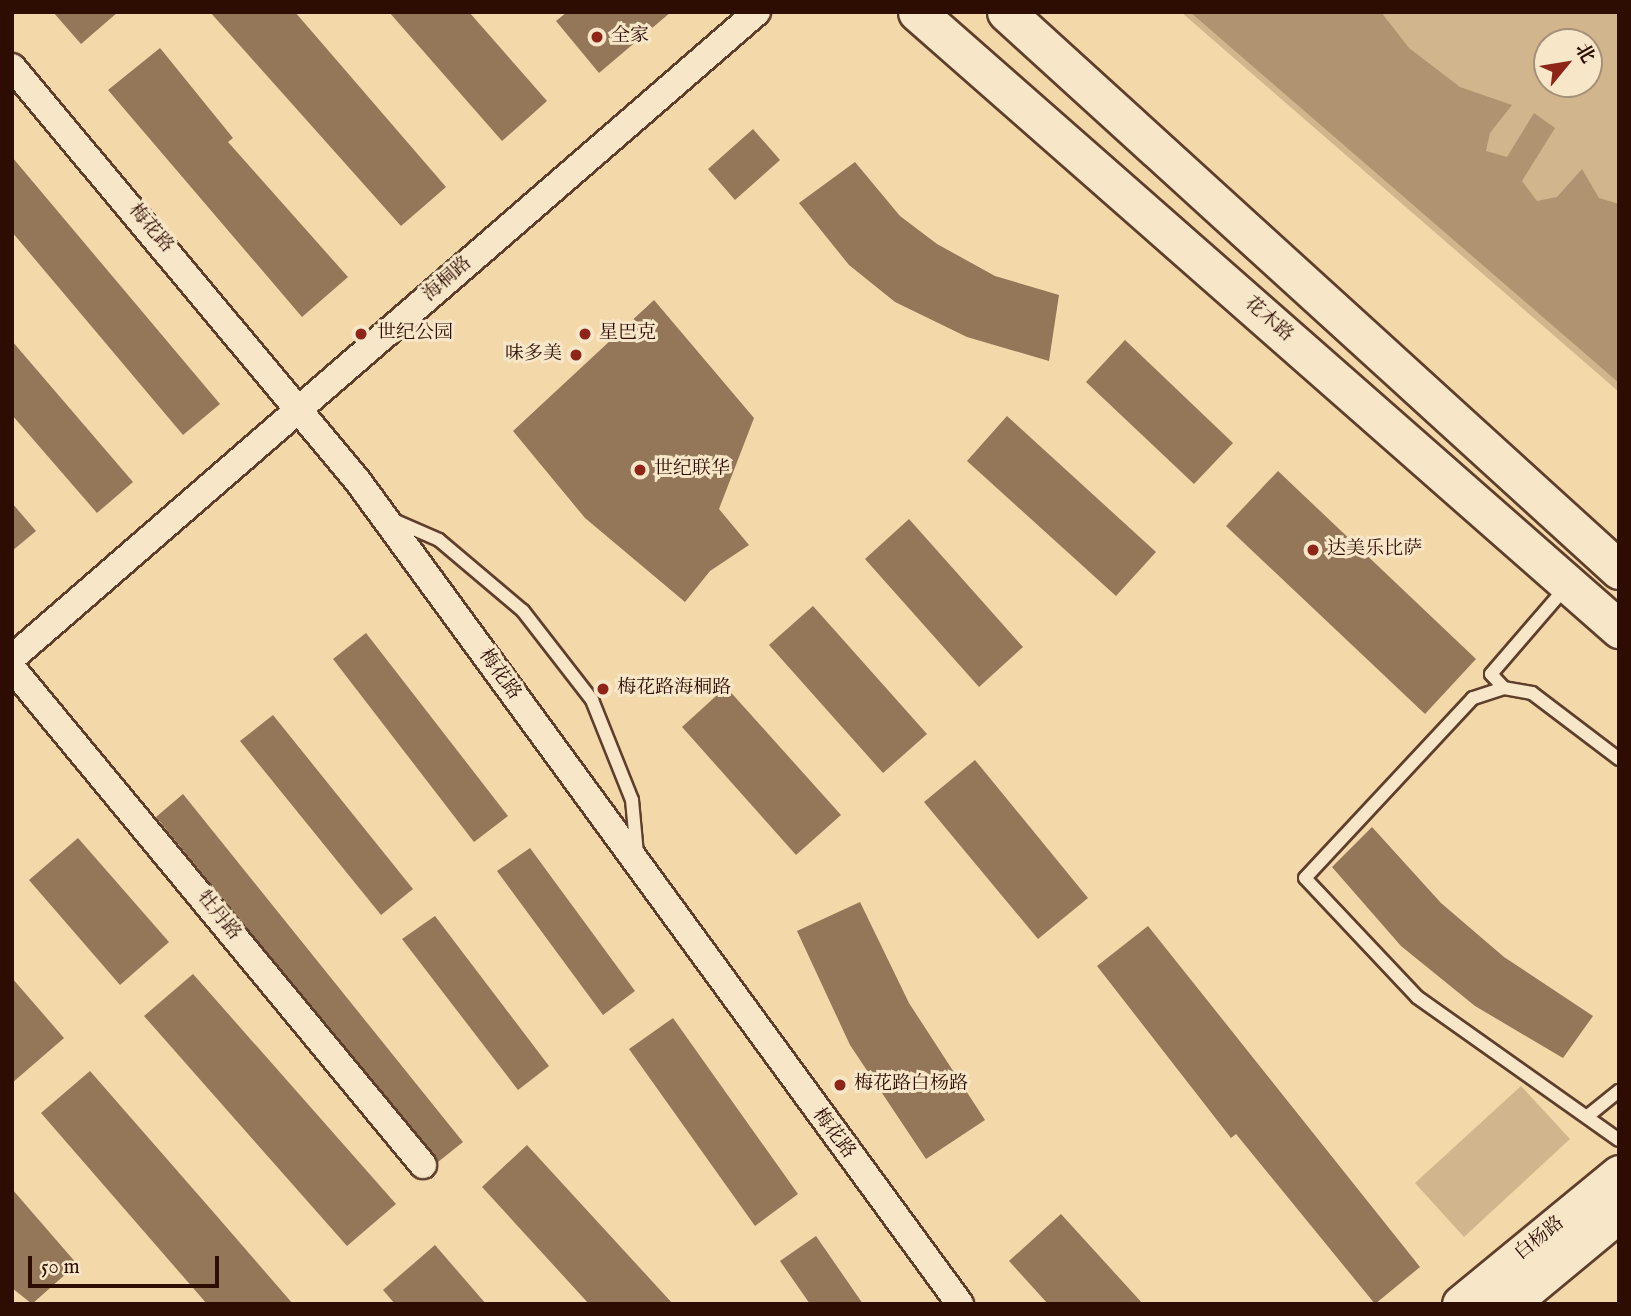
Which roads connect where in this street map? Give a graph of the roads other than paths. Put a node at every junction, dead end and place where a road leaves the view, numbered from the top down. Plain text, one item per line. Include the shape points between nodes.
1 (757, 12) edge
2 (917, 12) edge
3 (1006, 12) edge
4 (12, 67) edge
5 (301, 408) junction
6 (383, 515) junction
7 (1619, 570) edge
8 (1568, 584) junction
9 (1619, 629) edge
10 (12, 658) edge
11 (12, 668) edge
12 (1504, 688) junction
13 (1619, 759) edge
14 (638, 864) junction
15 (1619, 1091) edge
16 (1589, 1115) junction
17 (1619, 1140) edge
18 (423, 1165) dead end
19 (1619, 1174) edge
20 (1619, 1213) edge
21 (960, 1304) edge
22 (1461, 1304) edge
23 (1509, 1304) edge

1 - 5 street, 海桐路
2 - 8 main road, 花木路
3 - 7 main road
4 - 5 street, 梅花路
5 - 6 street, 梅花路
5 - 10 street, 海桐路
6 - 14 street, 梅花路
6 - 14 lane via 439,540 523,611 592,700 632,800
8 - 9 main road, 花木路
8 - 12 lane via 1491,674
11 - 18 street, 牡丹路
12 - 13 lane via 1532,693
12 - 16 lane via 1473,698 1305,877 1418,997
14 - 21 street, 梅花路
15 - 16 lane
16 - 17 lane
19 - 22 main road, 白杨路
20 - 23 main road, 白杨路

